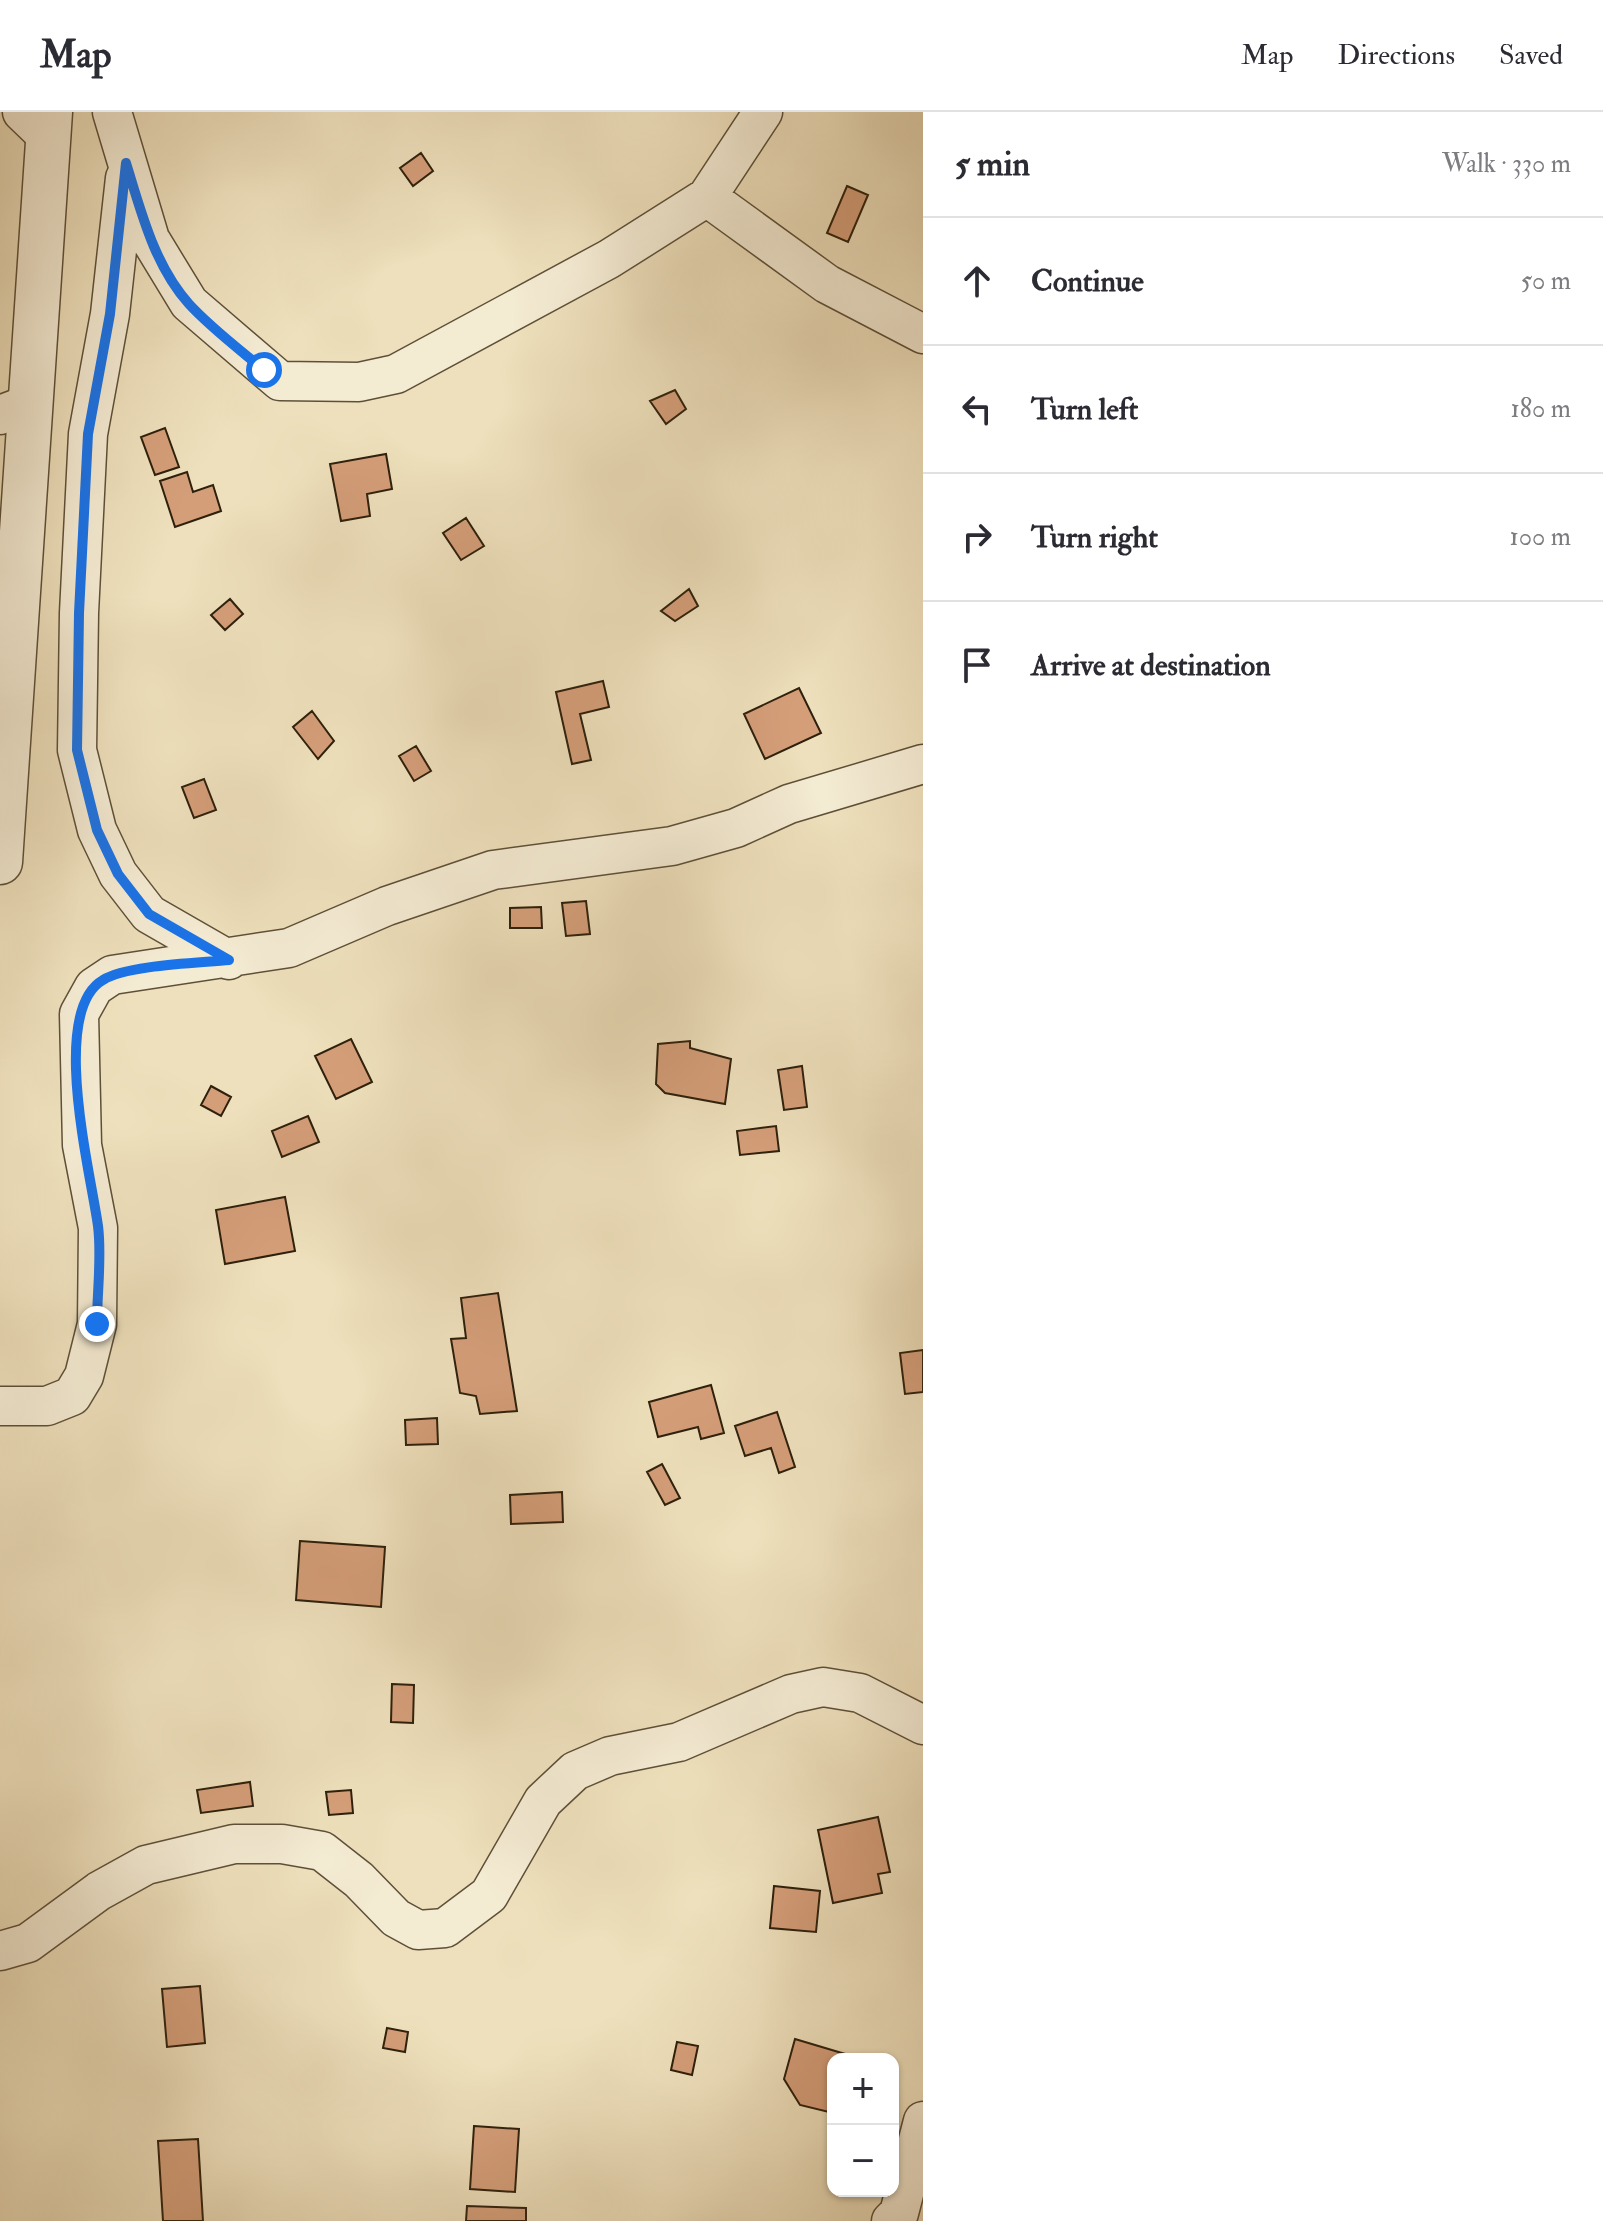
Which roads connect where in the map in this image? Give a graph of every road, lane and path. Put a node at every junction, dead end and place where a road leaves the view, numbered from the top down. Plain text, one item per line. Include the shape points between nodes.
1 (112, 112) edge
2 (763, 112) edge
3 (40, 121) edge
4 (126, 163) junction
5 (707, 197) junction
6 (923, 334) edge
7 (16, 409) edge
8 (923, 764) edge
9 (0, 862) edge
10 (229, 960) junction
11 (0, 1406) edge
12 (923, 1725) edge
13 (0, 1951) edge
14 (923, 2121) edge
15 (904, 2218) edge

1 - 4 street
2 - 5 street
3 - 7 street
4 - 5 street via 150,239 189,303 280,381 359,382 396,374 609,259
4 - 10 street via 110,314 88,434 77,750 97,830 118,874 149,914
5 - 6 street via 827,284
7 - 9 street
8 - 10 street via 672,846 493,870 387,906 289,948
10 - 11 street via 112,975 84,999 78,1047 82,1145 98,1228 97,1324 84,1376 72,1396 47,1406
12 - 13 street via 860,1693 823,1687 791,1694 679,1742 610,1756 575,1771 543,1801 489,1895 445,1928 418,1930 396,1918 322,1851 234,1844 146,1865 99,1891 28,1943
14 - 15 street

